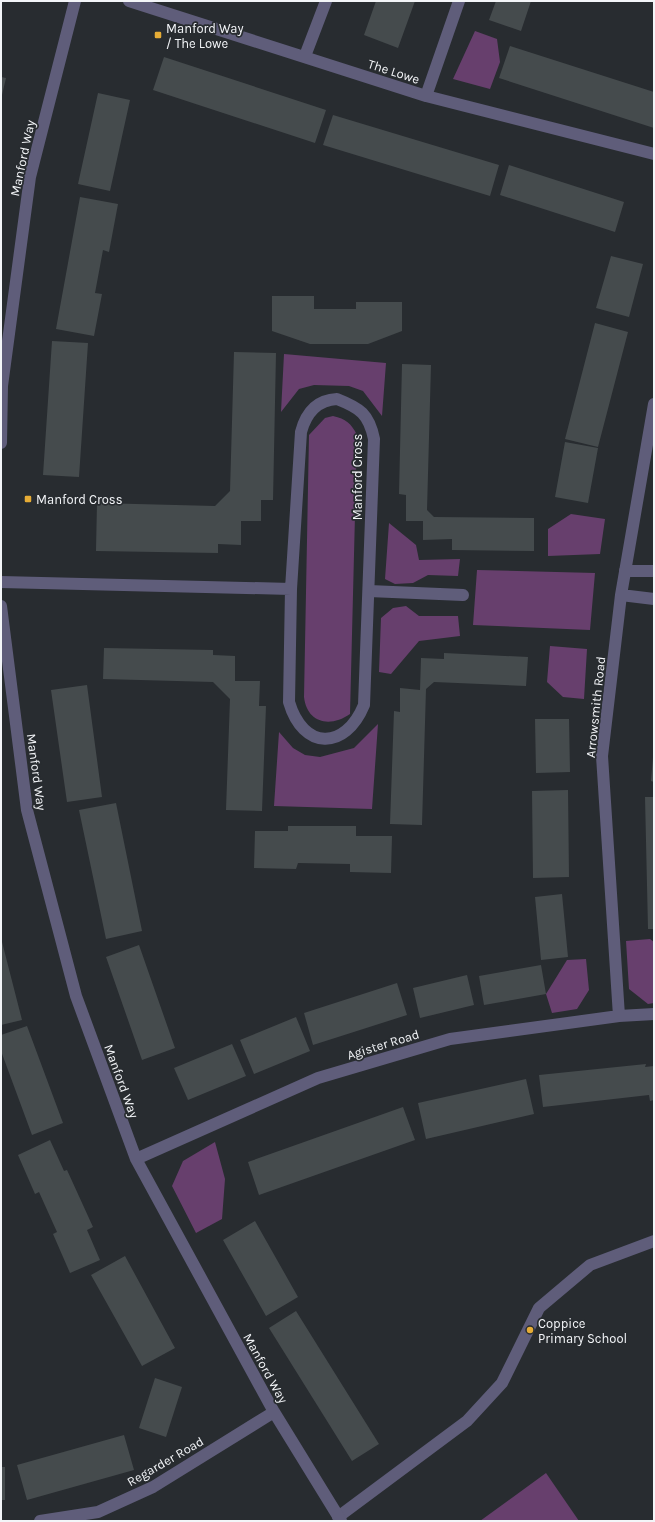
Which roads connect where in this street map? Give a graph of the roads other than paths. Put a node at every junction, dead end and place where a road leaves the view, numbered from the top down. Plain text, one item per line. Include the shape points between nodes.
1 (74, 1) edge
2 (129, 1) edge
3 (326, 1) edge
4 (459, 1) edge
5 (305, 56) junction
6 (426, 96) junction
7 (654, 154) edge
8 (654, 404) edge
9 (653, 422) edge
10 (1, 443) edge
11 (625, 571) junction
12 (654, 571) edge
13 (1, 582) edge
14 (291, 589) junction
15 (369, 591) junction
16 (463, 595) dead end
17 (621, 595) junction
18 (654, 599) edge
19 (1, 606) edge
20 (654, 1014) edge
21 (619, 1016) junction
22 (136, 1159) junction
23 (654, 1241) edge
24 (274, 1412) junction
25 (339, 1519) edge
26 (40, 1521) edge

1 - 10 street, Manford Way via 30,177 2,386
2 - 5 street, The Lowe
3 - 5 street
4 - 6 street
5 - 6 street, The Lowe
6 - 7 street, The Lowe
8 - 9 street, Arrowsmith Road
9 - 11 street, Arrowsmith Road
11 - 12 street
11 - 17 street, Arrowsmith Road
13 - 14 street
14 - 15 street, Manford Cross via 289,702 293,717 302,727 312,736 324,740 338,737 350,729 359,718 364,705
14 - 15 street, Manford Cross via 301,432 307,416 319,404 337,399 358,409 367,417 374,438
15 - 16 street
17 - 18 street
17 - 21 street, Arrowsmith Road via 602,756
19 - 22 street, Manford Way via 27,810 76,996
20 - 21 street, Agister Road
21 - 22 street, Agister Road via 450,1039 318,1078
22 - 24 street, Manford Way
23 - 25 street via 590,1265 539,1308 502,1383 467,1421
24 - 25 street, Manford Way
24 - 26 street, Regarder Road via 153,1487 98,1512

